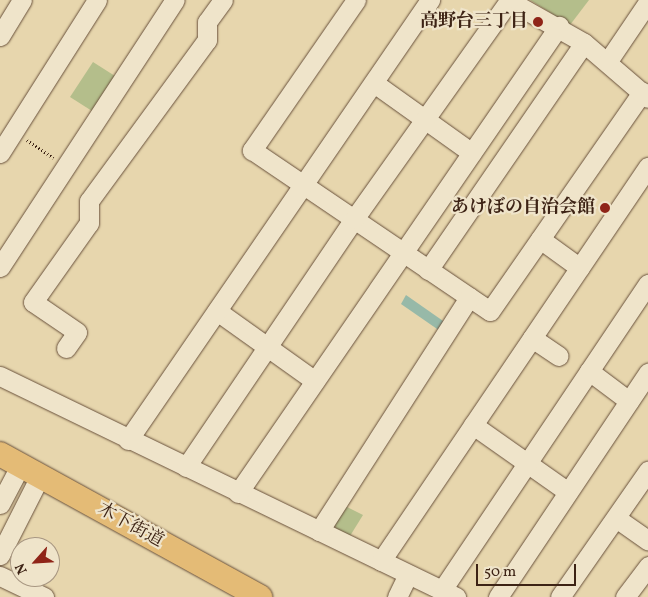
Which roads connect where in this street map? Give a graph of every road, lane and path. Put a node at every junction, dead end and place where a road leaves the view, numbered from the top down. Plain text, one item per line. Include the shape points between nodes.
1 (22, 0) edge
2 (97, 0) edge
3 (175, 0) edge
4 (223, 0) edge
5 (356, 0) edge
6 (430, 0) edge
7 (509, 0) edge
8 (648, 2) edge
9 (559, 26) junction
10 (0, 36) edge
11 (584, 43) junction
12 (608, 61) junction
13 (374, 83) junction
14 (645, 95) edge
15 (425, 119) junction
16 (7, 127) edge
17 (472, 152) junction
18 (0, 153) edge
19 (65, 165) junction
20 (648, 167) edge
21 (304, 186) junction
22 (354, 219) junction
23 (540, 239) junction
24 (404, 253) junction
25 (0, 267) edge
26 (580, 268) junction
27 (428, 270) junction
28 (648, 284) edge
29 (469, 298) junction
30 (217, 311) junction
31 (532, 338) junction
32 (267, 347) junction
33 (66, 348) dead end
34 (559, 356) dead end
35 (589, 371) junction
36 (648, 373) edge
37 (0, 376) edge
38 (315, 381) junction
39 (629, 401) junction
40 (473, 425) junction
41 (128, 440) junction
42 (0, 454) edge
43 (528, 463) junction
44 (186, 468) junction
45 (30, 471) junction
46 (648, 471) edge
47 (568, 492) junction
48 (238, 493) junction
49 (0, 504) edge
50 (616, 518) junction
51 (319, 532) junction
52 (648, 540) edge
53 (0, 555) edge
54 (381, 561) junction
55 (648, 566) edge
56 (408, 574) junction
57 (0, 576) edge
58 (449, 594) edge
59 (44, 597) edge
60 (260, 597) edge
61 (397, 597) edge
62 (498, 597) edge
63 (560, 597) edge
64 (625, 597) edge

1 - 10 street
2 - 16 street
3 - 19 street
4 - 33 street via 207,22 207,40 89,201 89,223 33,302 78,332
5 - 21 street via 252,150
6 - 13 street
7 - 9 street
7 - 15 street
8 - 12 street
9 - 11 street
9 - 17 street
11 - 12 street
11 - 27 street
12 - 14 street
13 - 15 street
13 - 21 street
14 - 23 street
15 - 17 street
15 - 22 street
16 - 18 street
16 - 19 path
17 - 24 street
19 - 25 street
20 - 26 street
21 - 22 street
21 - 30 street
22 - 24 street
22 - 32 street
23 - 26 street
23 - 29 street via 490,311
24 - 27 street
24 - 38 street
26 - 31 street
27 - 29 street
28 - 35 street
29 - 51 street
30 - 32 street
30 - 41 street
31 - 34 street
31 - 40 street
32 - 38 street
32 - 44 street
35 - 39 street
35 - 43 street
36 - 39 street
37 - 41 street
38 - 48 street
39 - 47 street
40 - 43 street
40 - 54 street
41 - 44 street
42 - 45 main road, 木下街道
43 - 47 street
43 - 58 street
44 - 48 street
45 - 49 street
45 - 53 street
45 - 60 main road, 木下街道
46 - 50 street
47 - 62 street
48 - 51 street
50 - 52 street
50 - 63 street
51 - 54 street
54 - 56 street
55 - 64 street
56 - 58 street
56 - 61 street
57 - 59 street

